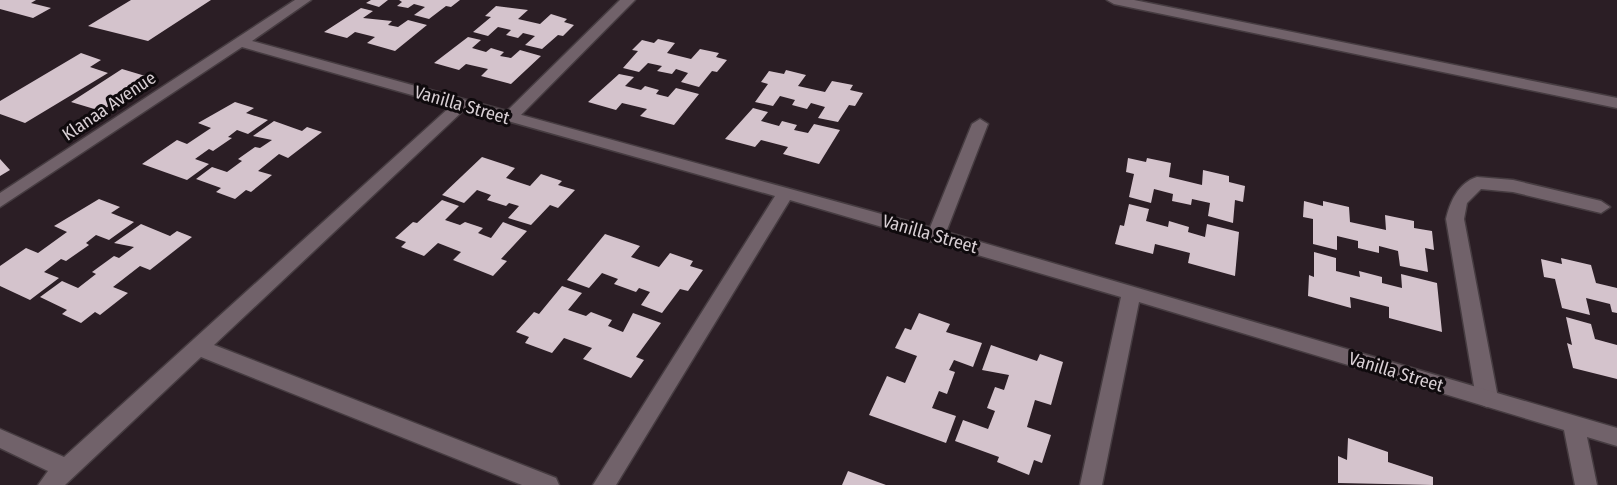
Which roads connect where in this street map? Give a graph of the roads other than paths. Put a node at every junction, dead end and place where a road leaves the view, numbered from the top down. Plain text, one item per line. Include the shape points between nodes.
1 (304, 0) edge
2 (628, 0) edge
3 (1114, 0) edge
4 (240, 42) junction
5 (1617, 103) edge
6 (461, 105) junction
7 (509, 118) junction
8 (980, 124) dead end
9 (785, 194) junction
10 (0, 201) edge
11 (1601, 207) dead end
12 (936, 235) junction
13 (1131, 293) junction
14 (198, 347) junction
15 (1487, 398) junction
16 (1573, 424) junction
17 (1617, 437) edge
18 (0, 438) edge
19 (66, 469) junction
20 (49, 485) edge
21 (548, 485) edge
22 (604, 485) edge
23 (1091, 485) edge
24 (1586, 485) edge

1 - 4 street, Klanaa Avenue
2 - 7 street
3 - 5 street
4 - 6 street, Vanilla Street
4 - 10 street, Klanaa Avenue
6 - 7 street, Vanilla Street
6 - 14 street
7 - 9 street, Vanilla Street
8 - 12 street
9 - 12 street, Vanilla Street
9 - 22 street
11 - 15 street via 1513,186 1477,183 1459,201 1455,219
12 - 13 street, Vanilla Street
13 - 15 street, Vanilla Street
13 - 23 street
14 - 19 street
14 - 21 street
15 - 16 street, Vanilla Street
16 - 17 street, Vanilla Street
16 - 24 street
18 - 19 street
19 - 20 street

